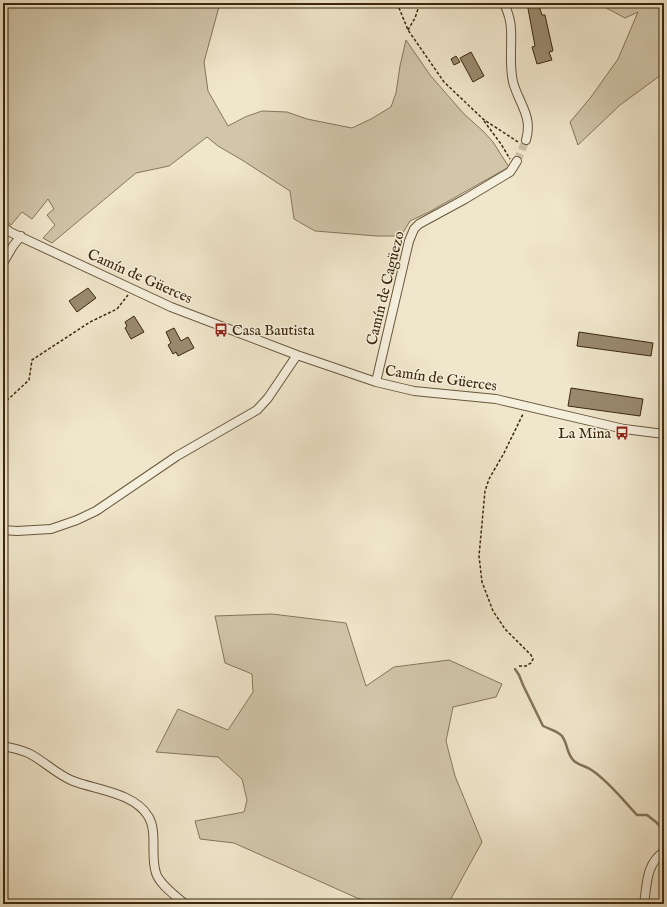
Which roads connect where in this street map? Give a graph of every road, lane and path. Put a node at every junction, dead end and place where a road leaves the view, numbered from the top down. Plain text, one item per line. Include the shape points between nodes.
1 (397, 3) edge
2 (420, 3) edge
3 (504, 3) edge
4 (408, 30) junction
5 (483, 119) junction
6 (522, 141) joint
7 (516, 164) joint
8 (3, 226) edge
9 (21, 236) junction
10 (3, 263) edge
11 (133, 289) junction
12 (298, 355) junction
13 (376, 382) junction
14 (3, 404) edge
15 (526, 407) junction
16 (664, 434) edge
17 (3, 530) edge
18 (519, 666) dead end
19 (3, 746) edge
20 (664, 852) edge
21 (185, 904) edge
22 (644, 904) edge

1 - 4 path
2 - 4 path
3 - 6 street via 512,29 510,66 513,82 529,122 528,134
4 - 5 path via 444,82
5 - 6 path
5 - 7 path
7 - 13 street, Camín de Cagüezo via 510,172 414,229
8 - 9 street, Camín de Güerces
9 - 10 street
9 - 11 street, Camín de Güerces
11 - 12 street, Camín de Güerces via 171,307
11 - 14 path via 117,308 90,322 32,360 28,380
12 - 13 street, Camín de Güerces
12 - 17 street via 257,410 177,456 96,511 51,529
13 - 15 street, Camín de Güerces via 414,391 496,399
15 - 16 street, Camín de Güerces via 624,429
15 - 18 path via 484,491 479,556 482,582 493,611 506,630 533,659 532,663
19 - 21 street via 31,754 72,781 104,789 137,804 149,817 153,832 156,874
20 - 22 street via 653,864 647,878

